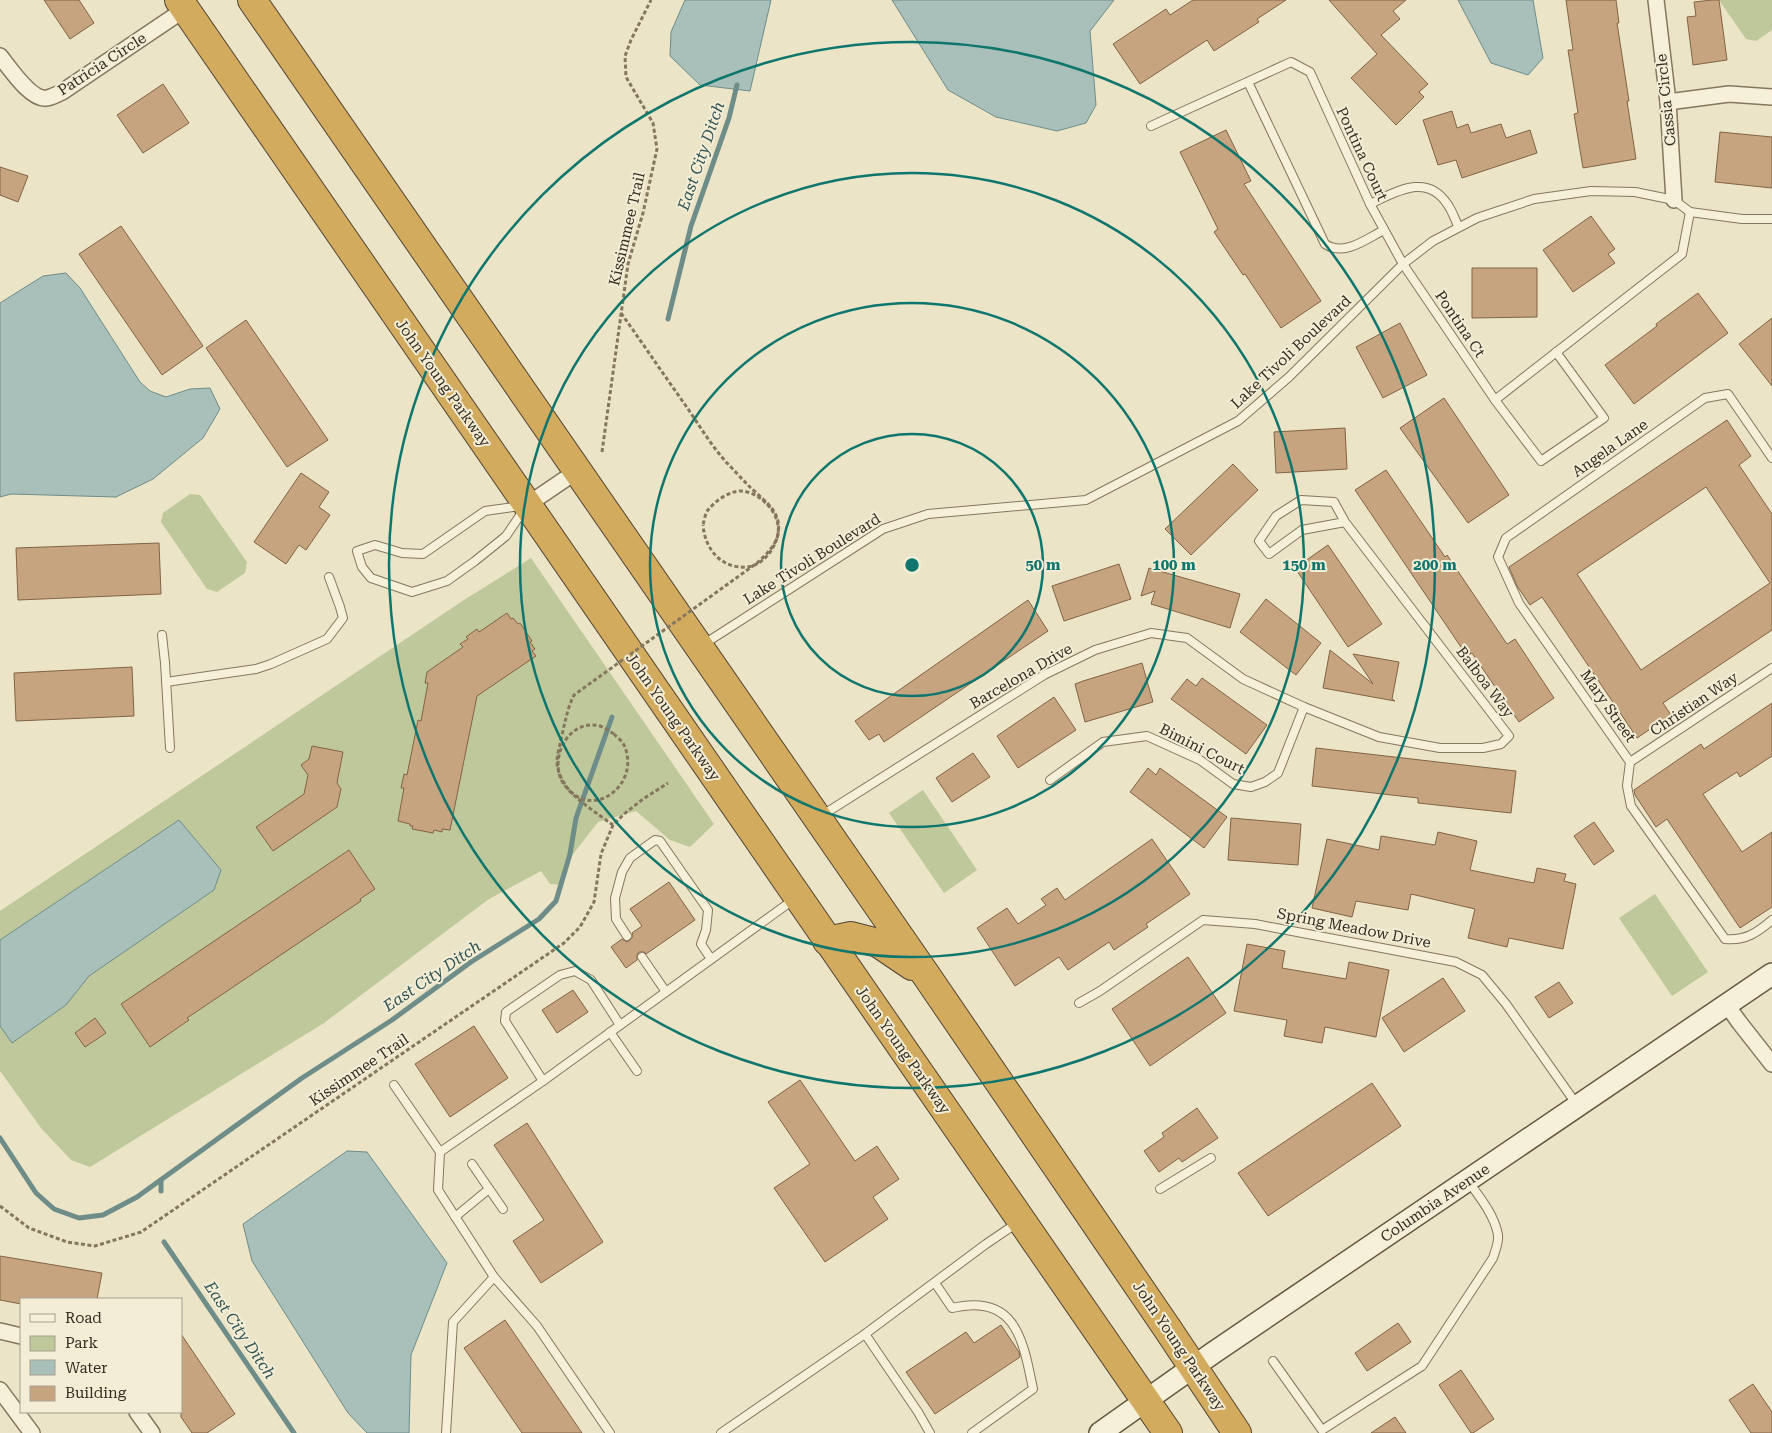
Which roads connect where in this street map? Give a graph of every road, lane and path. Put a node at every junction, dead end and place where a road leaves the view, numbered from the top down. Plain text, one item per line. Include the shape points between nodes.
1 (252, 0) edge
2 (651, 0) edge
3 (1656, 0) edge
4 (182, 5) edge
5 (0, 56) edge
6 (1248, 82) junction
7 (1772, 97) edge
8 (1668, 102) junction
9 (1151, 126) dead end
10 (1674, 200) junction
11 (1370, 204) junction
12 (1690, 212) junction
13 (1772, 219) edge
14 (1458, 226) junction
15 (1384, 230) junction
16 (1402, 264) junction
17 (621, 312) junction
18 (1556, 352) junction
19 (1496, 400) junction
20 (602, 452) dead end
21 (1772, 458) edge
22 (577, 471) junction
23 (527, 505) junction
24 (1345, 522) junction
25 (1506, 538) joint
26 (330, 578) dead end
27 (162, 635) dead end
28 (698, 648) junction
29 (1772, 668) edge
30 (166, 682) junction
31 (1304, 707) junction
32 (170, 748) dead end
33 (1630, 762) junction
34 (1050, 780) dead end
35 (668, 783) dead end
36 (817, 818) junction
37 (613, 825) junction
38 (798, 897) junction
39 (1772, 920) edge
40 (627, 936) dead end
41 (827, 941) junction
42 (642, 957) dead end
43 (711, 959) junction
44 (1772, 974) edge
45 (926, 976) junction
46 (666, 992) junction
47 (1079, 1003) dead end
48 (1727, 1005) junction
49 (620, 1025) junction
50 (610, 1032) junction
51 (1772, 1064) edge
52 (637, 1070) dead end
53 (543, 1081) junction
54 (394, 1085) dead end
55 (1578, 1107) junction
56 (440, 1152) junction
57 (1211, 1158) dead end
58 (472, 1164) dead end
59 (1468, 1181) junction
60 (489, 1188) junction
61 (1160, 1189) dead end
62 (0, 1206) edge
63 (503, 1209) dead end
64 (455, 1216) junction
65 (1021, 1220) junction
66 (494, 1277) junction
67 (935, 1283) junction
68 (0, 1332) edge
69 (865, 1334) junction
70 (20, 1336) edge
71 (1273, 1361) dead end
72 (1194, 1367) junction
73 (0, 1390) edge
74 (1146, 1401) junction
75 (138, 1413) edge
76 (32, 1433) edge
77 (152, 1433) edge
78 (446, 1433) edge
79 (610, 1433) edge
80 (720, 1433) edge
81 (930, 1433) edge
82 (972, 1433) edge
83 (1100, 1433) edge
84 (1168, 1433) edge
85 (1237, 1433) edge

1 - 22 highway, John Young Parkway
2 - 17 path, Kissimmee Trail via 625,56 626,77 652,124 657,148 628,264
3 - 8 street, Cassia Circle
4 - 5 street, Patricia Circle via 62,92 46,99 36,96 23,85
4 - 23 highway, John Young Parkway
6 - 9 lane
6 - 11 lane, Pontina Court via 1291,62 1310,72
6 - 15 lane via 1325,244 1332,248 1345,248
7 - 8 street via 1729,94
8 - 10 street, Cassia Circle
10 - 12 lane, Lake Tivoli Boulevard
10 - 14 lane, Lake Tivoli Boulevard via 1635,192 1591,191 1534,199
11 - 14 lane via 1407,188 1427,187 1442,197
11 - 15 lane, Pontina Court
12 - 13 lane, Lake Tivoli Boulevard via 1742,219
12 - 18 lane via 1682,254
14 - 16 lane, Lake Tivoli Boulevard
15 - 16 lane, Pontina Court
16 - 19 lane, Pontina Ct
16 - 28 lane, Lake Tivoli Boulevard via 1289,377 1238,420 1086,500 928,514 883,528
17 - 20 path, Kissimmee Trail
17 - 37 path, bridge via 723,458 770,506 778,520 779,534 772,549 760,562 754,565 748,567 724,562 704,538 707,511 719,500 741,491 756,495 764,502 778,524 777,538 768,553 758,563 750,568 586,685 574,695 568,708 557,760 558,769 560,777 564,784 569,790 575,794 582,799 601,800 618,790 628,759 623,744 614,734 600,726 587,726 574,731 565,740 558,755 558,762 558,769 560,776 563,783 568,789 574,794 591,808
18 - 19 lane
18 - 19 lane, Pontina Ct via 1604,418 1541,461
21 - 25 lane, Angela Lane via 1728,394 1705,398
22 - 23 street
22 - 28 highway, John Young Parkway
23 - 23 lane via 485,511 423,554 402,553 374,545 357,551 362,567 372,578 412,592 447,580 506,536
23 - 38 highway, John Young Parkway
24 - 24 lane via 1334,502 1300,500 1276,516 1260,540 1269,554 1302,530
24 - 31 lane, Balboa Way via 1509,736 1500,744 1482,748 1440,748 1379,737
25 - 33 lane, Mary Street via 1498,557 1519,603
26 - 30 lane via 342,618 327,639 256,669
27 - 30 lane
28 - 36 highway, John Young Parkway
29 - 33 lane, Christian Way
30 - 32 lane
31 - 34 lane, Bimini Court via 1278,773 1251,787 1233,784 1200,760 1147,736 1103,742
31 - 36 lane, Barcelona Drive via 1243,679 1187,638 1151,633 1095,650 1044,675
33 - 39 lane, Mary Street via 1627,786 1631,806 1726,939 1737,940 1760,931
35 - 37 path
36 - 45 highway, John Young Parkway
37 - 62 path, Kissimmee Trail via 600,854 594,902 580,927 564,943 141,1232 95,1246 67,1242 29,1228
38 - 41 highway, John Young Parkway
38 - 43 lane
40 - 43 lane via 616,919 615,898 622,872 630,858 655,840 660,841 708,910 701,944
41 - 45 highway via 851,936 878,943
41 - 65 highway, John Young Parkway
42 - 46 lane
43 - 46 lane
44 - 48 street, Columbia Avenue
45 - 72 highway, John Young Parkway
46 - 49 lane
47 - 55 lane, Spring Meadow Drive via 1203,920 1255,924 1456,962 1482,975
48 - 51 street
48 - 55 street, Columbia Avenue
49 - 50 lane
49 - 53 lane via 591,980 574,971 560,975 506,1012 505,1021
50 - 52 lane
50 - 53 lane
53 - 56 lane
54 - 56 lane
55 - 59 street, Columbia Avenue
56 - 64 lane via 438,1190
57 - 61 lane
58 - 60 lane
59 - 71 lane via 1494,1223 1497,1245 1493,1258 1422,1366 1322,1430
59 - 72 street, Columbia Avenue
60 - 63 lane
60 - 64 lane
64 - 66 lane
65 - 67 lane
65 - 74 highway, John Young Parkway
66 - 78 lane via 453,1322
66 - 79 lane via 537,1326
67 - 69 lane
67 - 82 lane via 952,1308 986,1305 1005,1315 1024,1344 1033,1389
68 - 70 street
69 - 80 lane
69 - 81 lane
72 - 74 street, Columbia Avenue
72 - 85 highway, John Young Parkway
73 - 76 street
74 - 83 street, Columbia Avenue
74 - 84 highway, John Young Parkway
75 - 77 street

